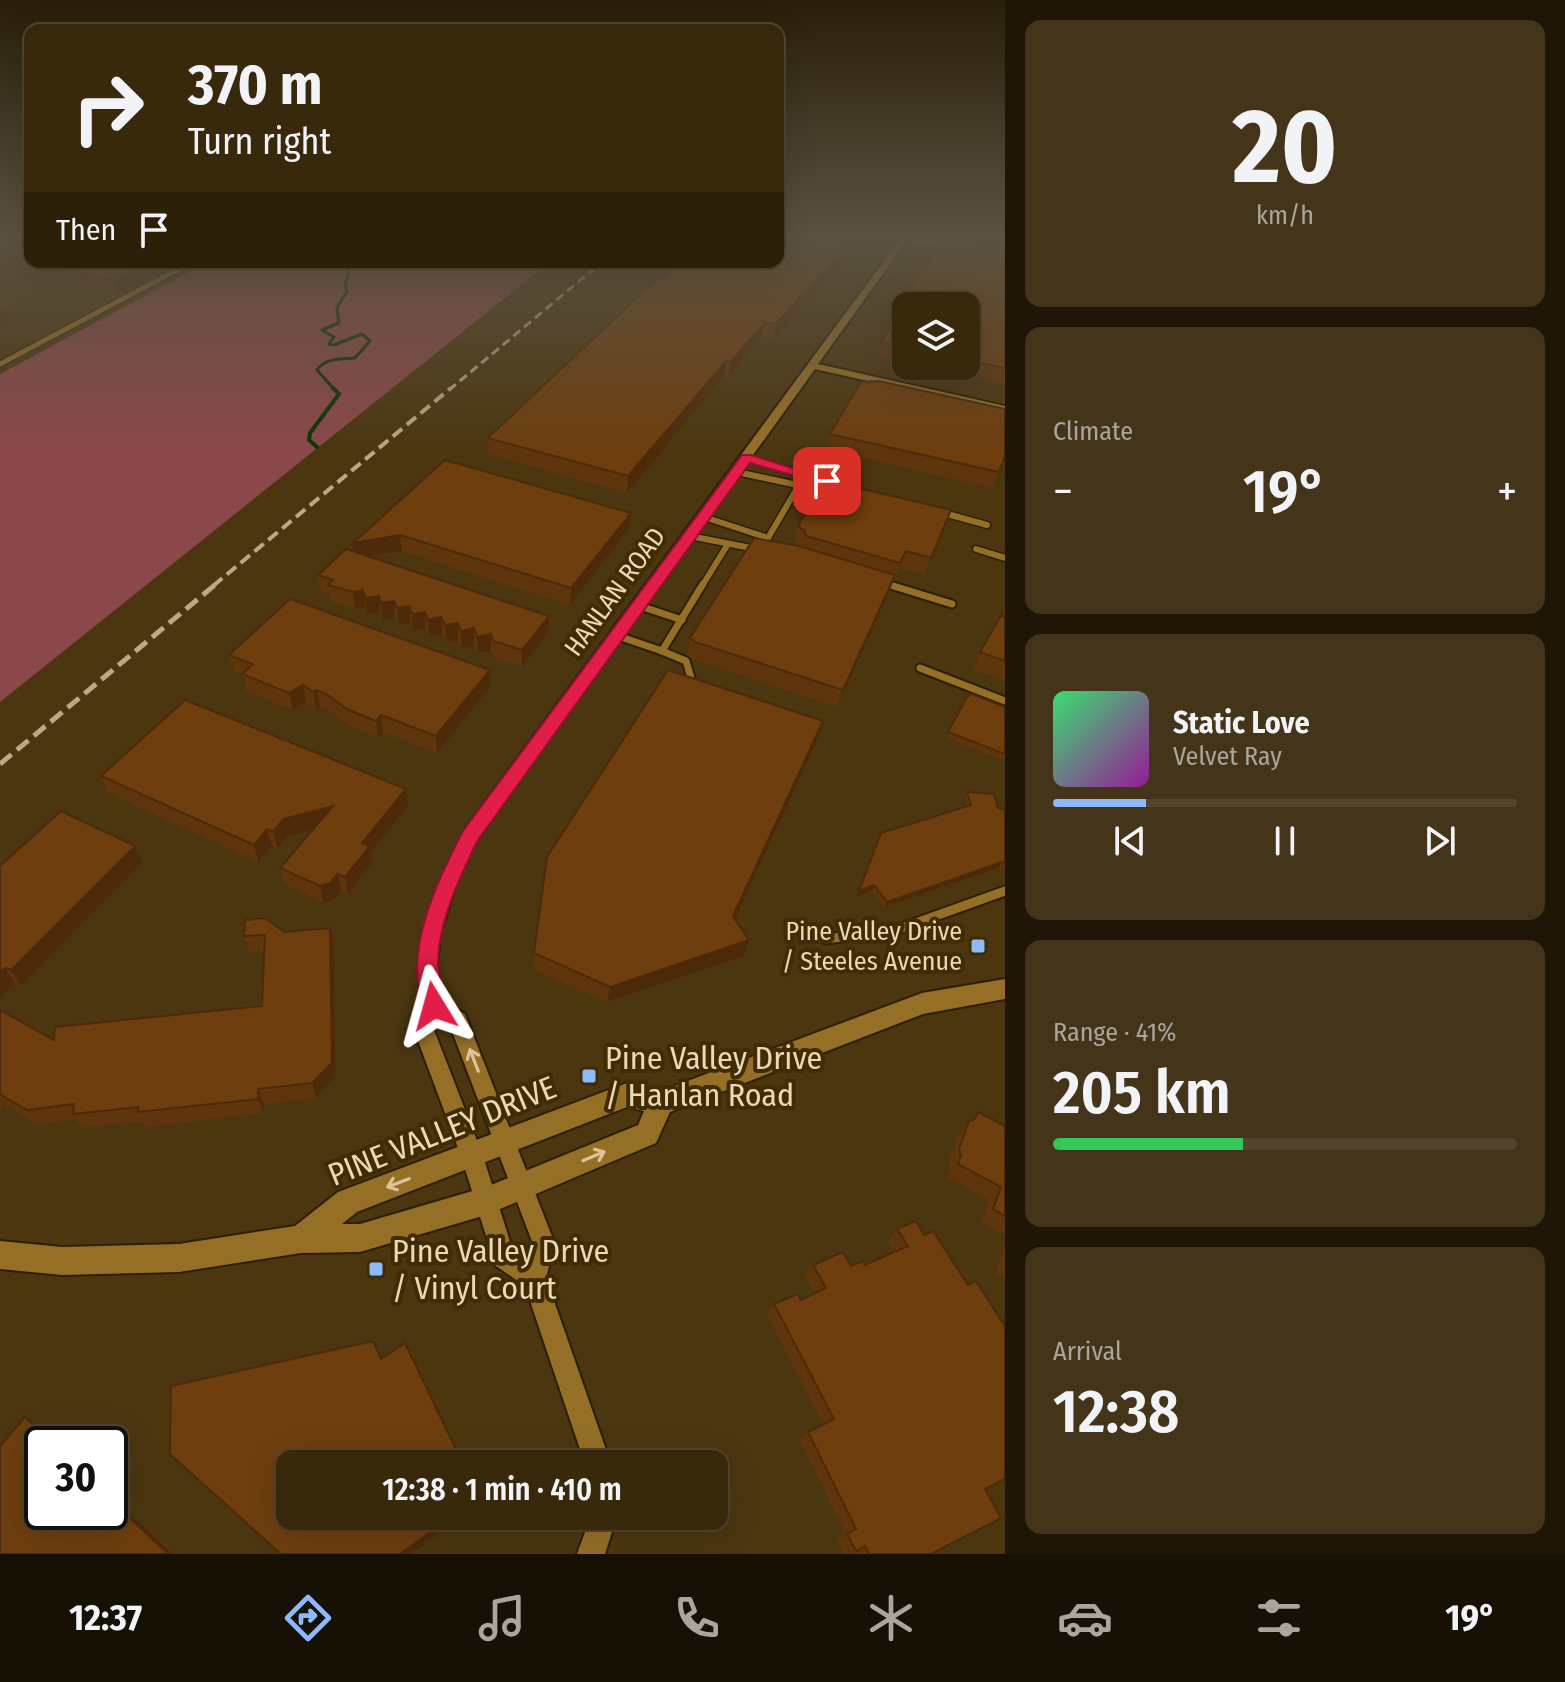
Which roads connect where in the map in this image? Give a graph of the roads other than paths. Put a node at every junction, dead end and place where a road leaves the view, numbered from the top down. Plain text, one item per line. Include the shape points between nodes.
1 (106, 308) edge
2 (855, 308) edge
3 (0, 364) edge
4 (813, 366) junction
5 (1005, 409) edge
6 (747, 458) junction
7 (737, 472) junction
8 (799, 485) junction
9 (928, 509) edge
10 (704, 517) junction
11 (987, 525) dead end
12 (690, 536) junction
13 (768, 538) junction
14 (782, 543) edge
15 (728, 544) junction
16 (976, 549) dead end
17 (769, 552) edge
18 (1005, 558) edge
19 (867, 578) edge
20 (952, 604) dead end
21 (640, 606) junction
22 (682, 620) junction
23 (618, 636) junction
24 (662, 651) junction
25 (920, 668) dead end
26 (691, 678) edge
27 (1005, 701) edge
28 (1005, 891) edge
29 (826, 939) dead end
30 (1005, 989) edge
31 (434, 1006) junction
32 (661, 1103) junction
33 (506, 1141) junction
34 (472, 1156) junction
35 (522, 1186) junction
36 (486, 1201) junction
37 (301, 1239) junction
38 (0, 1255) edge
39 (534, 1278) junction
40 (593, 1450) edge
41 (599, 1530) edge
42 (591, 1554) edge

1 - 3 lane
2 - 4 street, HANLAN ROAD
4 - 5 street
4 - 6 street, HANLAN ROAD
6 - 7 street, HANLAN ROAD
6 - 8 lane via 845,487 829,492
7 - 8 lane
7 - 10 street, HANLAN ROAD
8 - 13 lane
9 - 11 lane
10 - 12 street, HANLAN ROAD
10 - 13 lane
12 - 15 lane
12 - 21 street, HANLAN ROAD
13 - 14 lane
15 - 17 lane
15 - 22 lane
16 - 18 lane
19 - 20 lane
21 - 22 lane
21 - 23 street, HANLAN ROAD
22 - 24 lane
23 - 24 lane
23 - 31 street, HANLAN ROAD via 462,851 434,927 428,963
24 - 26 lane via 686,661
25 - 27 lane
28 - 29 lane via 899,929
30 - 32 main road, PINE VALLEY DRIVE via 922,1004
33 -> 31 street via 458,1020
31 - 34 street, HANLAN ROAD via 424,1030
32 - 33 main road, PINE VALLEY DRIVE via 627,1095
35 -> 32 main road, PINE VALLEY DRIVE via 647,1134
33 - 34 main road, PINE VALLEY DRIVE
33 - 35 street
34 - 36 street, HANLAN ROAD
34 -> 37 main road, PINE VALLEY DRIVE via 348,1202
35 - 36 main road, PINE VALLEY DRIVE
35 - 39 street via 544,1244
36 - 37 main road, PINE VALLEY DRIVE via 360,1238
36 - 39 street, HANLAN ROAD via 504,1258
37 - 38 main road, PINE VALLEY DRIVE via 179,1258 62,1261
39 - 40 street
41 - 42 street

